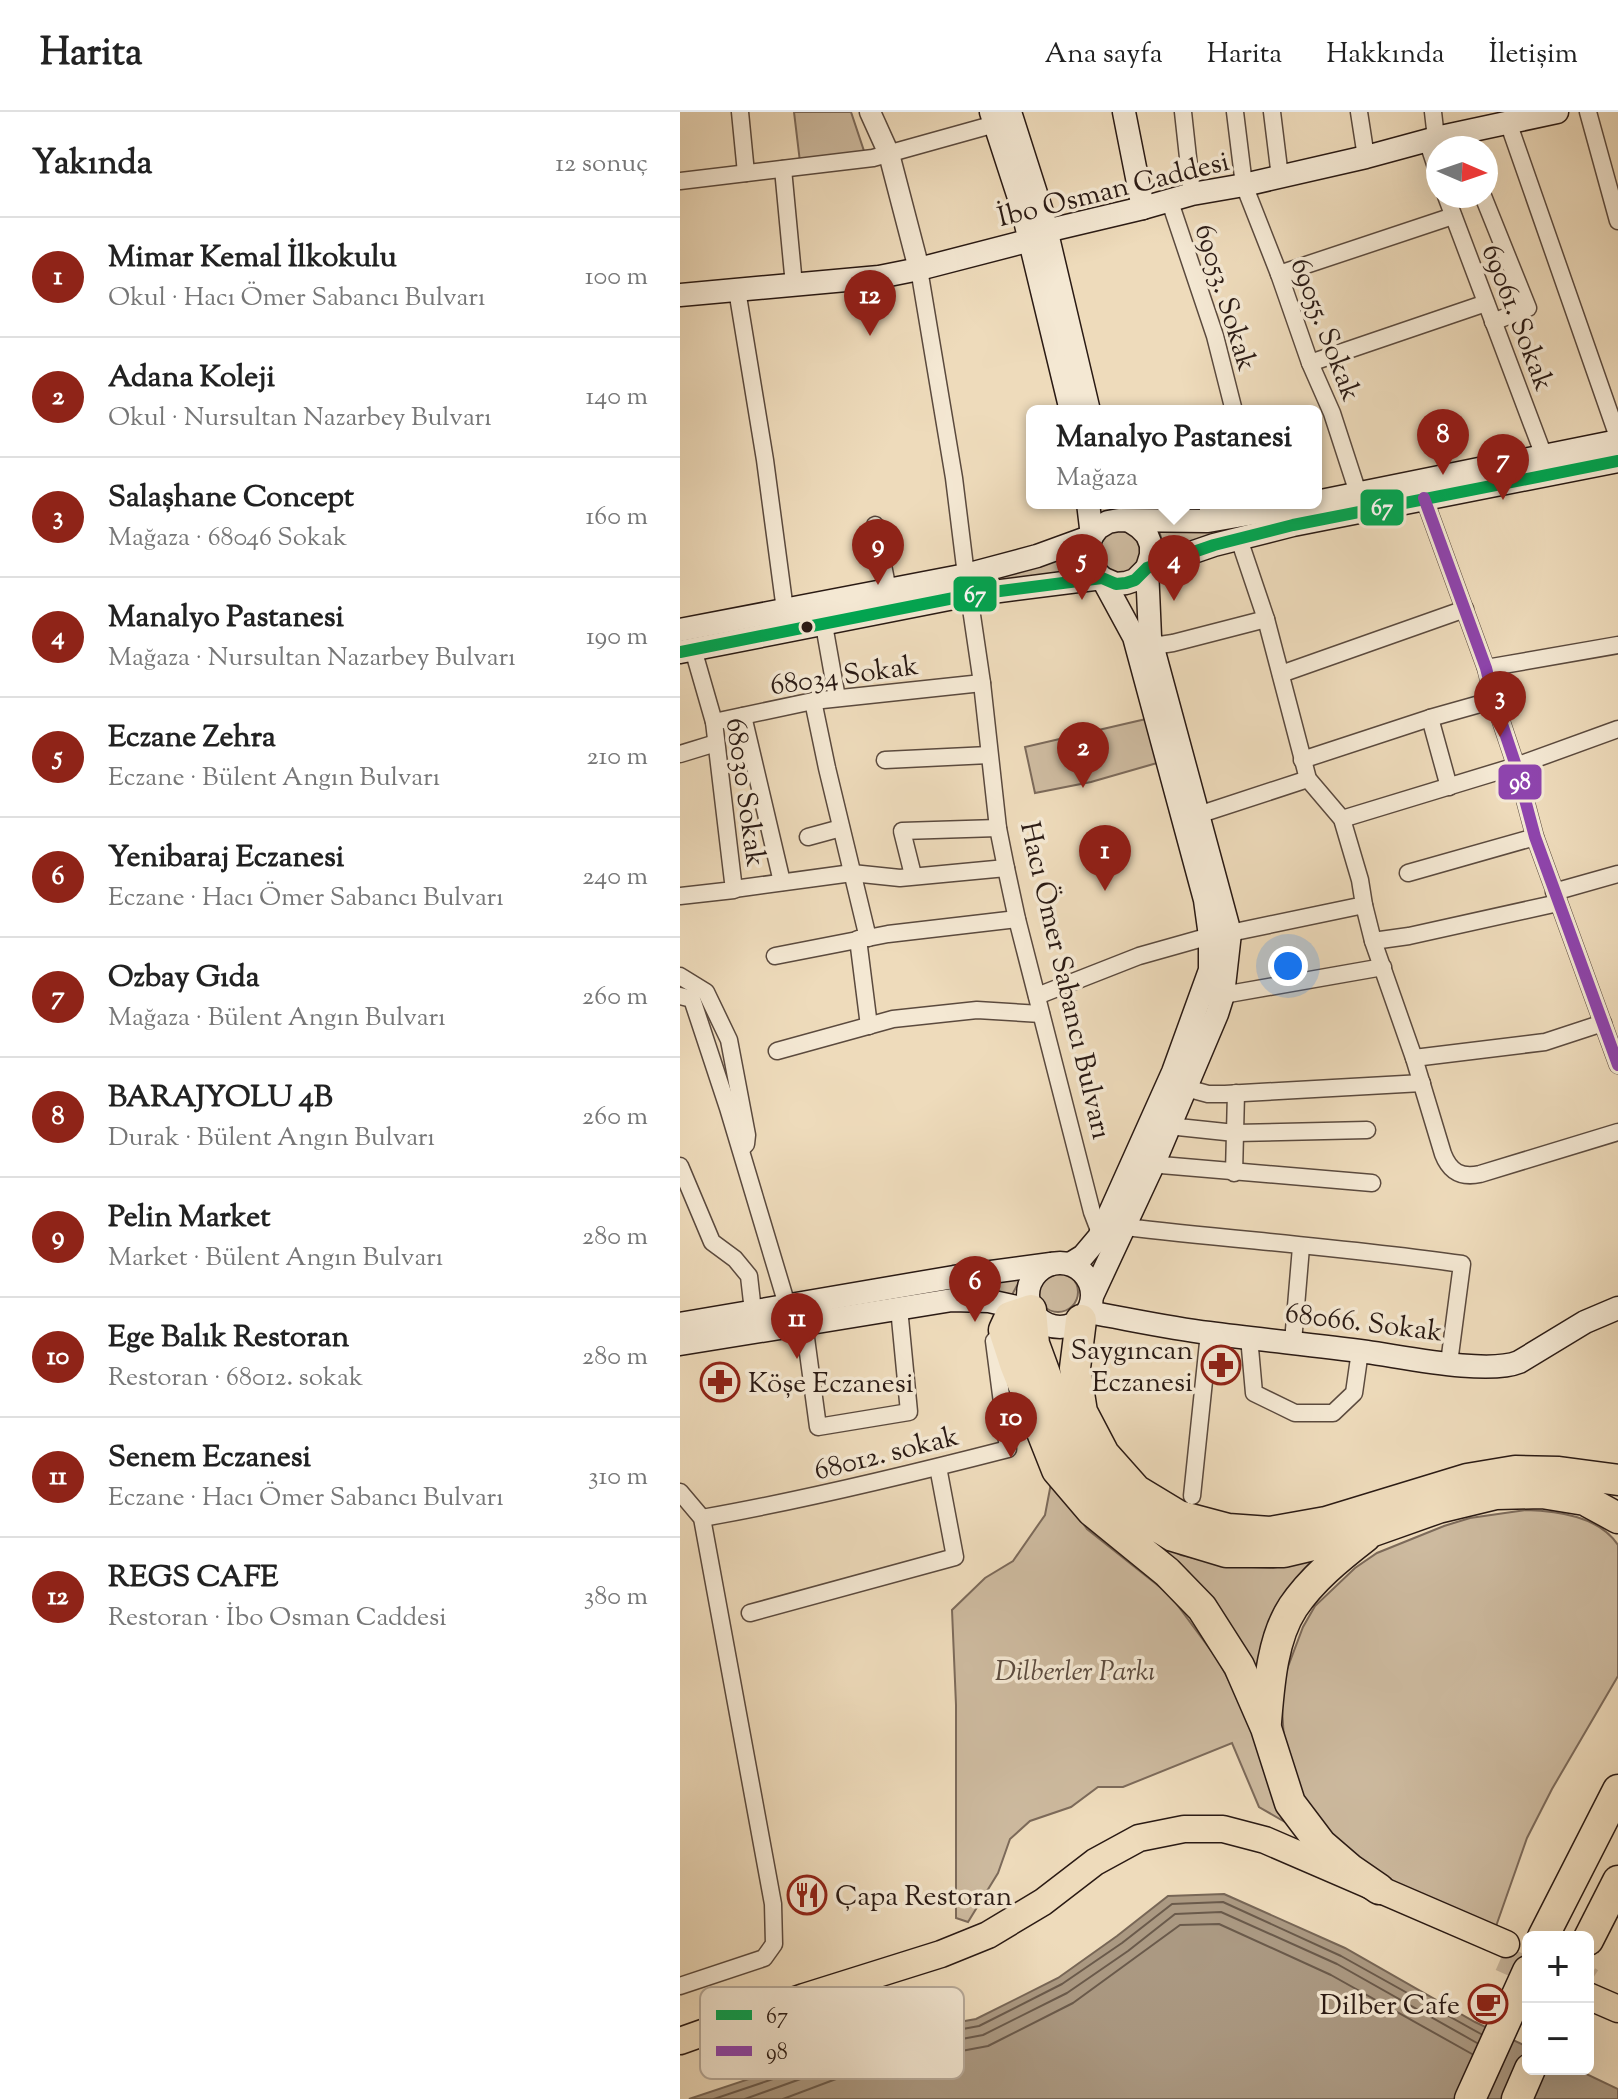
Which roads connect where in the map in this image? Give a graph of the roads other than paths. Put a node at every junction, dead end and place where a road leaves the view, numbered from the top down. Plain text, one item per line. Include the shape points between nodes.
1 (740, 112) edge
2 (870, 112) edge
3 (1124, 112) edge
4 (1183, 112) edge
5 (1235, 112) edge
6 (1272, 112) edge
7 (1359, 112) edge
8 (1433, 112) edge
9 (1552, 112) edge
10 (1588, 112) edge
11 (999, 116) edge
12 (1508, 122) junction
13 (1444, 136) edge
14 (1460, 136) edge
15 (1426, 144) edge
16 (889, 154) junction
17 (1366, 157) junction
18 (783, 169) junction
19 (746, 173) junction
20 (1280, 177) junction
21 (680, 181) edge
22 (1244, 185) junction
23 (1192, 194) junction
24 (1169, 199) junction
25 (1143, 208) junction
26 (1450, 208) edge
27 (1488, 208) edge
28 (1453, 216) junction
29 (1618, 221) edge
30 (1038, 233) junction
31 (919, 269) junction
32 (1279, 274) junction
33 (794, 285) junction
34 (737, 290) junction
35 (680, 295) edge
36 (1486, 303) junction
37 (1493, 322) junction
38 (1310, 363) junction
39 (1070, 405) edge
40 (1087, 405) edge
41 (1232, 405) edge
42 (1618, 439) edge
43 (1544, 456) junction
44 (1618, 461) edge
45 (1358, 493) junction
46 (1424, 498) junction
47 (1322, 500) edge
48 (1089, 509) edge
49 (1240, 509) edge
50 (1125, 512) edge
51 (1208, 512) edge
52 (875, 525) dead end
53 (1092, 536) junction
54 (1239, 539) junction
55 (1147, 568) junction
56 (1102, 578) junction
57 (968, 585) junction
58 (888, 590) junction
59 (1465, 609) junction
60 (785, 610) junction
61 (1266, 619) junction
62 (824, 625) junction
63 (680, 630) edge
64 (1618, 645) edge
65 (1153, 646) junction
66 (687, 650) edge
67 (1486, 668) junction
68 (1281, 674) junction
69 (982, 683) junction
70 (837, 698) junction
71 (1494, 700) junction
72 (813, 701) junction
73 (743, 716) junction
74 (1430, 718) junction
75 (714, 722) junction
76 (1618, 729) edge
77 (716, 743) junction
78 (680, 754) edge
79 (989, 755) junction
80 (885, 760) dead end
81 (1302, 760) junction
82 (1516, 766) junction
83 (1308, 779) junction
84 (1449, 787) junction
85 (1198, 815) junction
86 (1342, 819) junction
87 (841, 828) junction
88 (998, 828) junction
89 (808, 837) dead end
90 (1535, 837) junction
91 (1006, 868) junction
92 (852, 873) junction
93 (1408, 873) dead end
94 (1618, 874) edge
95 (913, 875) junction
96 (782, 882) junction
97 (734, 889) junction
98 (680, 896) edge
99 (1556, 897) junction
100 (1364, 905) junction
101 (1017, 919) junction
102 (1220, 934) junction
103 (863, 938) junction
104 (1373, 941) junction
105 (775, 956) dead end
106 (1383, 967) junction
107 (680, 976) edge
108 (1223, 995) junction
109 (680, 996) edge
110 (1037, 996) junction
111 (1041, 1014) junction
112 (1603, 1023) junction
113 (869, 1026) junction
114 (777, 1051) dead end
115 (1414, 1058) junction
116 (1618, 1065) edge
117 (1422, 1083) junction
118 (1186, 1088) junction
119 (1236, 1093) junction
120 (1171, 1124) junction
121 (1367, 1130) dead end
122 (1618, 1132) edge
123 (1235, 1133) junction
124 (740, 1150) junction
125 (1154, 1163) junction
126 (680, 1166) edge
127 (1234, 1173) junction
128 (1372, 1183) dead end
129 (1125, 1227) junction
130 (1100, 1233) junction
131 (1301, 1247) junction
132 (1060, 1264) junction
133 (787, 1305) junction
134 (899, 1308) junction
135 (1618, 1308) edge
136 (1087, 1309) junction
137 (1031, 1310) junction
138 (753, 1311) junction
139 (804, 1323) junction
140 (680, 1324) edge
141 (1004, 1330) junction
142 (1209, 1333) junction
143 (1249, 1337) junction
144 (1293, 1342) junction
145 (680, 1344) edge
146 (1360, 1351) junction
147 (1449, 1363) junction
148 (938, 1467) junction
149 (1618, 1480) edge
150 (680, 1492) edge
151 (1192, 1496) dead end
152 (702, 1518) junction
153 (1618, 1518) edge
154 (1373, 1531) junction
155 (750, 1613) dead end
156 (1266, 1728) junction
157 (1618, 1772) edge
158 (1618, 1790) edge
159 (1589, 1846) junction
160 (1618, 1881) edge
161 (1379, 1889) junction
162 (1546, 1930) edge
163 (1593, 1931) edge
164 (1522, 1984) edge
165 (680, 1986) edge
166 (836, 1987) edge
167 (891, 1987) edge
168 (1594, 1989) edge
169 (1594, 1991) edge
170 (1618, 1993) edge
171 (1618, 2009) edge
172 (700, 2034) edge
173 (680, 2041) edge
174 (700, 2050) edge
175 (680, 2057) edge
176 (1527, 2075) edge
177 (1470, 2099) edge
178 (1517, 2099) edge

1 - 19 street
2 - 16 street
3 - 25 main road
4 - 23 street
5 - 22 street, 69055. Sokak
6 - 20 street
7 - 17 street
8 - 13 street
9 - 12 main road, İbo Osman Caddesi
10 - 29 street
11 - 16 street
11 - 30 main road
12 - 14 main road, İbo Osman Caddesi
12 - 42 street
15 - 17 main road, İbo Osman Caddesi
16 - 18 street
16 - 31 street
17 - 20 main road, İbo Osman Caddesi
18 - 19 street
18 - 33 street
19 - 21 street
20 - 22 main road, İbo Osman Caddesi
22 - 23 main road, İbo Osman Caddesi
22 - 32 street, 69055. Sokak
23 - 24 main road, İbo Osman Caddesi
24 - 25 main road, İbo Osman Caddesi
24 - 41 street, 69053. Sokak
25 - 30 main road, İbo Osman Caddesi
26 - 28 street, 69061. Sokak
27 - 37 street via 1528,308
28 - 32 street
28 - 36 street, 69061. Sokak
30 - 31 main road, İbo Osman Caddesi via 1023,242
30 - 39 main road
30 - 40 main road
31 - 33 main road, İbo Osman Caddesi
31 - 57 street, Hacı Ömer Sabancı Bulvarı
32 - 38 street, 69055. Sokak
33 - 34 main road, İbo Osman Caddesi
34 - 35 main road, İbo Osman Caddesi
34 - 60 street
36 - 37 street, 69061. Sokak
36 - 38 street
37 - 43 street, 69061. Sokak
38 - 45 street, 69055. Sokak
42 - 43 main road
43 - 45 main road
44 - 46 main road
45 - 47 main road
46 - 54 main road
46 - 59 street
48 - 53 main road
49 - 51 main road
50 - 51 main road
50 - 53 main road
50 - 55 main road via 1151,545
52 - 58 street
53 - 56 main road via 1088,558
53 - 57 main road
54 - 55 main road
54 - 61 street
55 - 56 main road via 1126,583
55 - 65 main road
56 - 57 main road
56 - 102 main road via 1134,637 1205,900
57 - 58 main road
57 - 62 main road
57 - 69 street, Hacı Ömer Sabancı Bulvarı
58 - 60 main road
59 - 67 street
59 - 68 street
60 - 63 main road
61 - 65 street
61 - 68 street
62 - 66 main road
62 - 70 street
64 - 67 street
65 - 85 main road
66 - 75 street, 68030 Sokak
67 - 71 street
68 - 81 street
69 - 70 street, 68034 Sokak
69 - 79 street, Hacı Ömer Sabancı Bulvarı
70 - 72 street, 68034 Sokak
71 - 74 street
71 - 82 street
72 - 73 street, 68034 Sokak
72 - 87 street
73 - 75 street, 68034 Sokak
73 - 96 street
74 - 81 street
74 - 84 street
75 - 77 street, 68030 Sokak
76 - 82 street
77 - 78 street
77 - 97 street, 68030 Sokak
79 - 80 street
79 - 88 street, Hacı Ömer Sabancı Bulvarı
81 - 83 street
82 - 84 street
82 - 90 street
83 - 85 street
83 - 86 street
84 - 86 street
85 - 102 main road
86 - 100 street
87 - 89 street
87 - 92 street
88 - 91 street, Hacı Ömer Sabancı Bulvarı
88 - 95 street via 902,831
90 - 93 street
90 - 99 street
91 - 95 street
91 - 101 street, Hacı Ömer Sabancı Bulvarı
92 - 95 street
92 - 96 street
92 - 103 street
94 - 99 street
96 - 97 street
97 - 98 street, 68030 Sokak
99 - 104 street
99 - 112 street
100 - 102 street
100 - 104 street
101 - 103 street
101 - 110 street, Hacı Ömer Sabancı Bulvarı
102 - 108 main road
102 - 110 street via 1139,956
102 - 130 main road via 1173,1072
103 - 105 street
103 - 113 street
104 - 106 street
106 - 108 street
106 - 115 street
107 - 124 street via 706,992 729,1040 747,1135
108 - 118 main road
109 - 124 street via 692,999
110 - 111 street, Hacı Ömer Sabancı Bulvarı
111 - 113 street via 977,1010
111 - 130 street, Hacı Ömer Sabancı Bulvarı
112 - 115 street via 1545,1042
112 - 116 street
113 - 114 street
115 - 117 street
117 - 119 street
117 - 122 street via 1447,1165 1467,1177
118 - 119 street
118 - 120 main road
119 - 123 street
120 - 123 street
120 - 125 main road
121 - 123 street
123 - 127 street
124 - 133 street
125 - 127 street
125 - 129 main road
126 - 138 street via 712,1242 749,1276
127 - 128 street
129 - 131 street
129 - 136 main road
130 - 132 main road via 1083,1256
131 - 144 street
131 - 147 street via 1462,1264
132 - 133 main road
132 - 136 main road via 1087,1276
132 - 137 main road via 1039,1270 1032,1279
133 - 138 main road
134 - 137 main road via 952,1300
134 - 139 main road
134 - 139 street via 909,1412 818,1427
135 - 147 main road, 68066. Sokak via 1509,1366
136 - 137 main road via 1067,1327 1056,1328
136 - 142 main road, 68066. Sokak
136 - 149 highway via 1075,1368 1082,1412 1104,1454 1136,1490 1179,1516 1228,1529 1270,1532 1515,1471
137 - 141 highway via 1010,1317
137 - 154 highway via 1034,1344 1059,1412 1086,1465 1128,1508 1173,1536 1226,1552 1284,1552
138 - 140 main road
139 - 145 main road
141 - 148 street, 68012. sokak via 994,1341 1008,1449
141 - 156 highway via 1057,1470 1092,1511 1202,1608 1239,1666
142 - 143 main road, 68066. Sokak
142 - 151 street
143 - 144 main road, 68066. Sokak
143 - 146 street via 1254,1393 1295,1413 1333,1413 1354,1393
144 - 146 main road, 68066. Sokak
146 - 147 main road, 68066. Sokak
148 - 152 street, 68012. sokak
148 - 155 street via 955,1557
150 - 152 street
152 - 165 street via 773,1904 774,1944 764,1958
153 - 154 highway via 1585,1500 1542,1493 1496,1494
154 - 156 highway via 1315,1580 1292,1609 1270,1678
156 - 161 highway via 1290,1803 1321,1844
157 - 159 highway
158 - 159 highway
159 - 162 highway
160 - 163 highway
161 - 166 main road via 1265,1840 1223,1829 1184,1829 1139,1838 988,1935
161 - 167 main road via 1504,1951 1260,1854 1184,1843 1143,1855 1100,1877 1059,1913 997,1950
164 - 177 highway
168 - 170 main road
169 - 171 main road
172 - 173 main road
174 - 175 main road
176 - 178 highway

